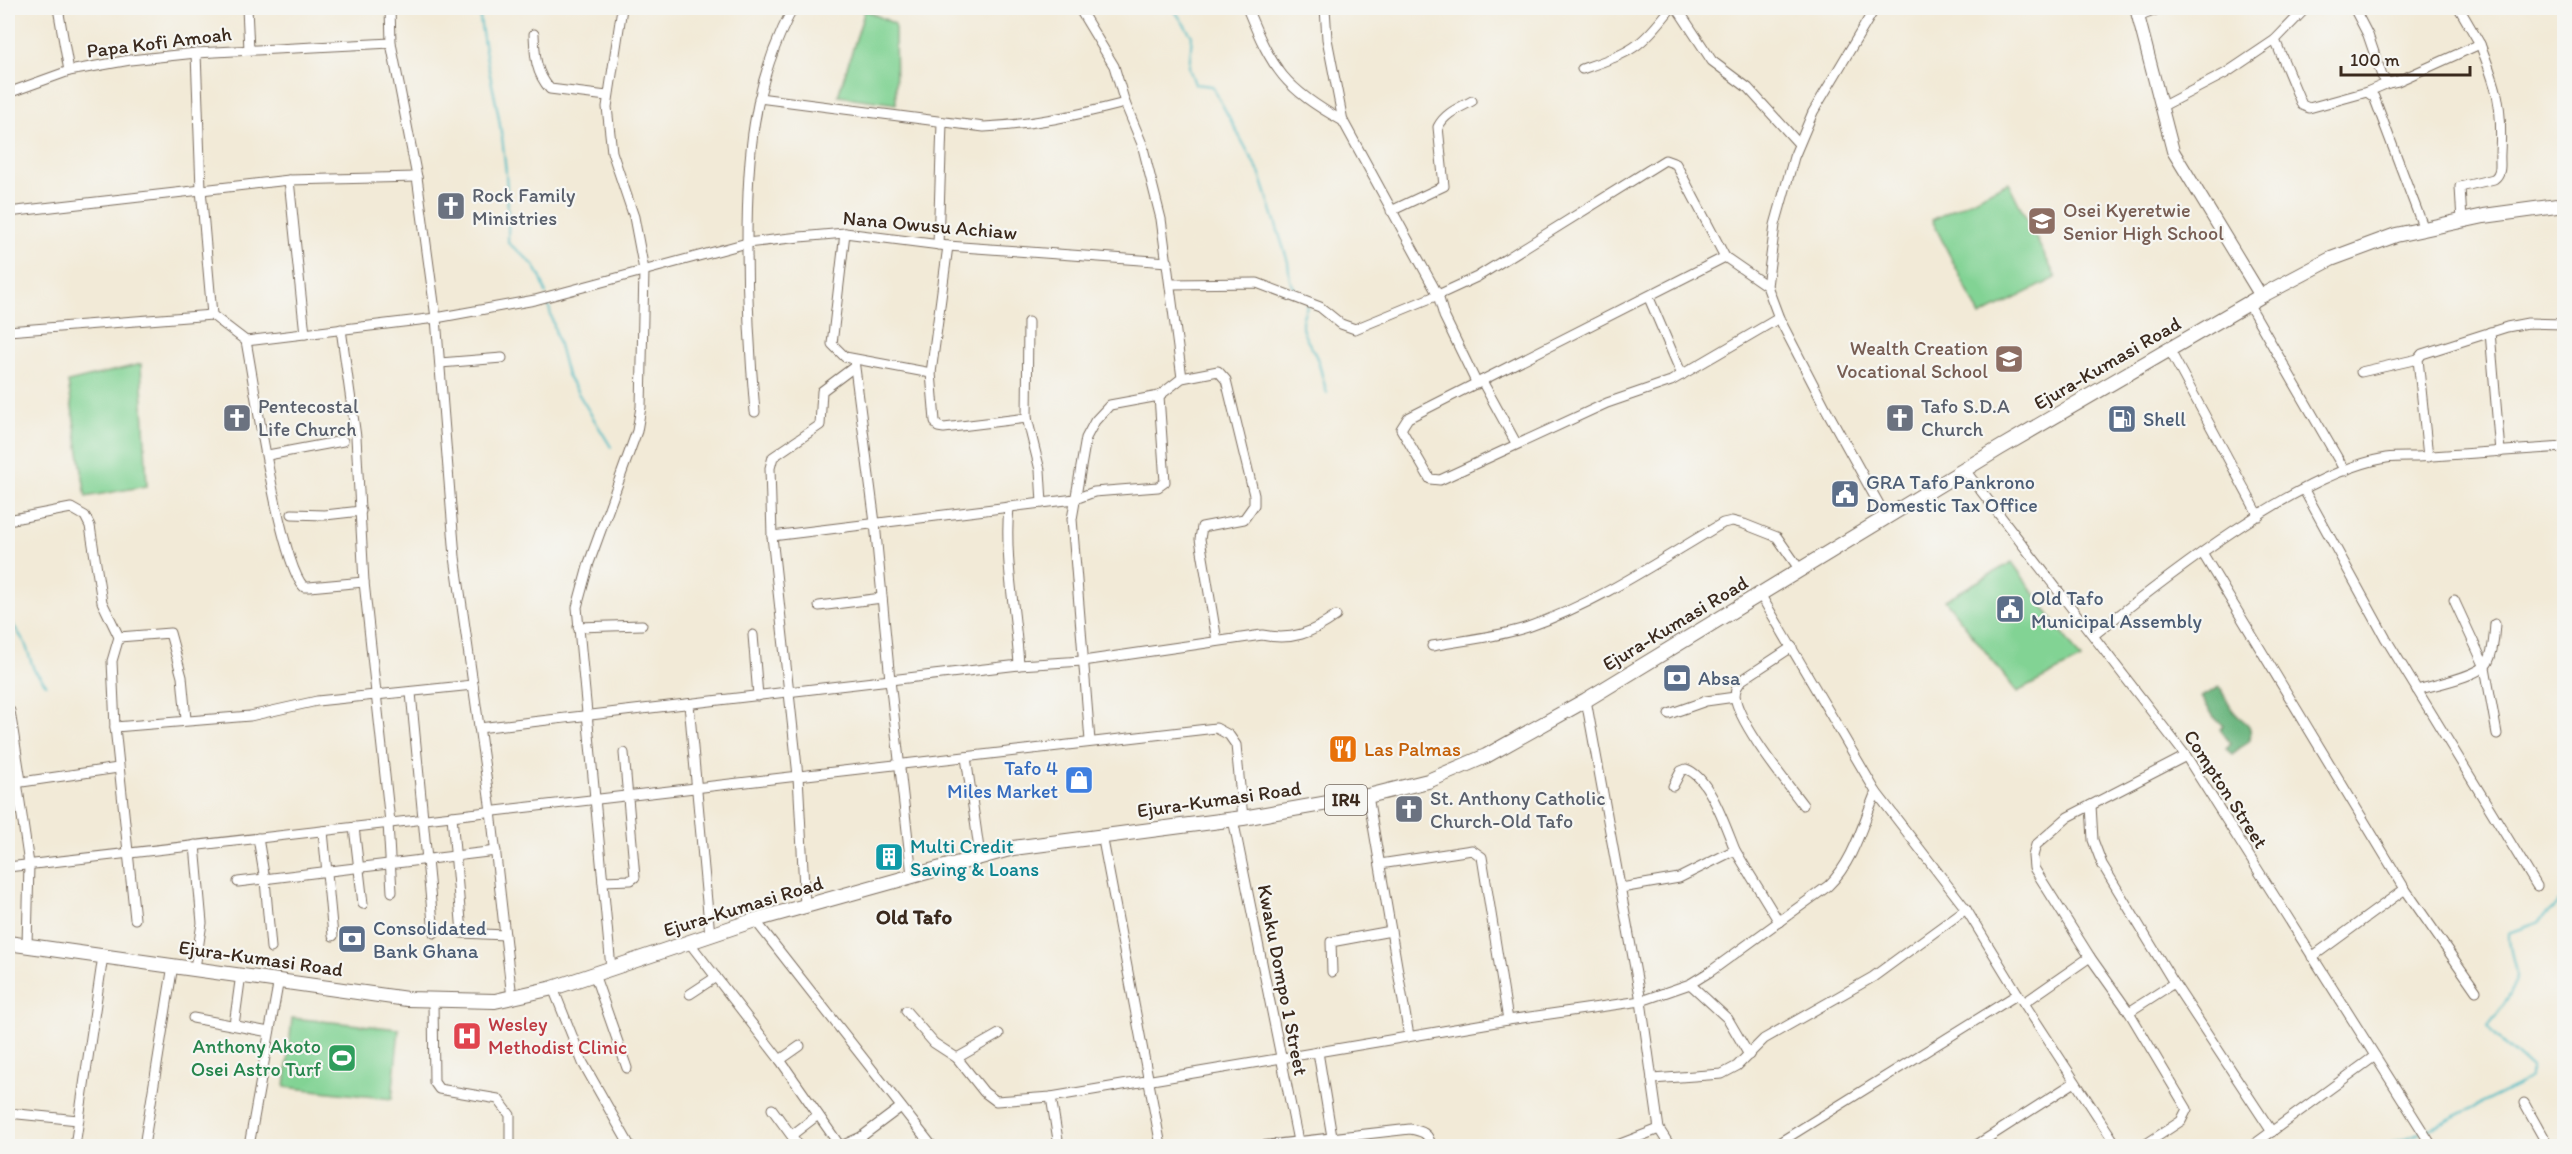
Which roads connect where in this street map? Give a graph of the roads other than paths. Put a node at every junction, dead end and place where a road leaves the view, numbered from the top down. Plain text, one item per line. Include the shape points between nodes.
1 (58, 8) edge
2 (247, 8) edge
3 (390, 8) edge
4 (622, 8) edge
5 (792, 8) edge
6 (1079, 8) edge
7 (1247, 8) edge
8 (1325, 8) edge
9 (1671, 8) edge
10 (1677, 8) edge
11 (1875, 8) edge
12 (2161, 8) edge
13 (2306, 8) edge
14 (2354, 8) edge
15 (2459, 8) edge
16 (2137, 12) edge
17 (534, 34) dead end
18 (2275, 40) junction
19 (391, 43) junction
20 (2480, 44) junction
21 (249, 50) junction
22 (196, 53) junction
23 (1582, 69) dead end
24 (69, 71) junction
25 (2388, 82) junction
26 (2367, 92) junction
27 (8, 93) edge
28 (608, 96) junction
29 (759, 98) junction
30 (1472, 101) dead end
31 (1125, 103) junction
32 (2161, 107) junction
33 (1343, 121) junction
34 (942, 123) junction
35 (1799, 144) junction
36 (417, 177) junction
37 (289, 180) junction
38 (201, 189) junction
39 (2565, 205) edge
40 (1391, 211) junction
41 (8, 212) edge
42 (2462, 221) junction
43 (2424, 229) junction
44 (845, 233) junction
45 (747, 243) junction
46 (943, 246) junction
47 (1725, 257) junction
48 (1168, 261) junction
49 (644, 270) junction
50 (1171, 284) junction
51 (1767, 286) junction
52 (1438, 295) junction
53 (2261, 296) junction
54 (1649, 298) junction
55 (2248, 303) junction
56 (212, 315) junction
57 (436, 318) junction
58 (1779, 318) junction
59 (1028, 322) dead end
60 (2565, 324) edge
61 (341, 329) junction
62 (8, 331) edge
63 (2490, 332) junction
64 (305, 334) junction
65 (246, 341) junction
66 (2169, 349) junction
67 (502, 358) dead end
68 (2418, 359) junction
69 (440, 363) junction
70 (854, 363) junction
71 (2361, 372) dead end
72 (931, 373) junction
73 (1682, 375) junction
74 (1182, 378) junction
75 (1480, 383) junction
76 (1159, 396) junction
77 (755, 412) dead end
78 (1027, 418) junction
79 (343, 441) dead end
80 (1516, 442) junction
81 (2565, 447) edge
82 (2500, 452) junction
83 (268, 455) junction
84 (2428, 457) junction
85 (1964, 469) junction
86 (2345, 471) junction
87 (2304, 490) junction
88 (1075, 499) junction
89 (1042, 503) junction
90 (1009, 507) junction
91 (360, 511) junction
92 (292, 514) dead end
93 (2259, 516) junction
94 (1886, 517) junction
95 (8, 520) edge
96 (875, 523) junction
97 (772, 536) junction
98 (2203, 554) junction
99 (1800, 570) junction
100 (364, 582) junction
101 (1760, 594) junction
102 (882, 598) junction
103 (2454, 600) dead end
104 (819, 606) dead end
105 (1336, 616) dead end
106 (2495, 624) dead end
107 (642, 625) dead end
108 (578, 627) junction
109 (2094, 634) junction
110 (753, 635) dead end
111 (120, 637) junction
112 (1217, 641) junction
113 (1432, 646) dead end
114 (1792, 647) junction
115 (1083, 661) junction
116 (1019, 665) junction
117 (2484, 667) junction
118 (890, 680) junction
119 (473, 685) junction
120 (2417, 690) junction
121 (790, 692) junction
122 (411, 693) junction
123 (376, 695) junction
124 (758, 696) junction
125 (1735, 697) junction
126 (1586, 700) junction
127 (689, 704) junction
128 (10, 711) dead end
129 (1669, 714) dead end
130 (586, 715) junction
131 (186, 719) junction
132 (115, 727) junction
133 (479, 728) junction
134 (2498, 734) dead end
135 (1090, 741) junction
136 (624, 753) dead end
137 (2186, 756) junction
138 (966, 757) junction
139 (899, 765) junction
140 (118, 768) junction
141 (798, 776) junction
142 (15, 782) edge
143 (1673, 786) dead end
144 (695, 787) junction
145 (1876, 792) junction
146 (628, 795) junction
147 (1368, 796) junction
148 (595, 799) junction
149 (1803, 805) dead end
150 (2091, 805) junction
151 (492, 811) junction
152 (452, 816) junction
153 (422, 819) junction
154 (1238, 819) junction
155 (389, 822) junction
156 (354, 827) junction
157 (323, 831) junction
158 (1102, 835) junction
159 (258, 838) junction
160 (195, 845) junction
161 (1735, 850) junction
162 (496, 851) junction
163 (127, 853) junction
164 (980, 856) junction
165 (456, 858) junction
166 (426, 861) junction
167 (29, 864) junction
168 (1380, 864) junction
169 (391, 866) junction
170 (8, 867) edge
171 (357, 870) junction
172 (326, 873) junction
173 (912, 874) junction
174 (265, 880) junction
175 (238, 882) dead end
176 (603, 882) junction
177 (2537, 886) dead end
178 (1621, 888) junction
179 (2405, 889) junction
180 (392, 892) dead end
181 (363, 904) dead end
182 (805, 906) junction
183 (1966, 909) junction
184 (135, 919) dead end
185 (755, 920) junction
186 (1779, 922) junction
187 (1391, 931) junction
188 (434, 933) dead end
189 (505, 934) junction
190 (710, 935) junction
191 (333, 936) dead end
192 (688, 941) junction
193 (8, 943) edge
194 (27, 945) junction
195 (271, 948) dead end
196 (103, 956) junction
197 (2090, 957) junction
198 (2312, 957) junction
199 (173, 964) junction
200 (195, 968) junction
201 (612, 968) junction
202 (1332, 972) dead end
203 (241, 974) junction
204 (594, 974) junction
205 (716, 977) junction
206 (279, 979) junction
207 (2174, 983) junction
208 (1690, 984) junction
209 (553, 988) junction
210 (2476, 991) dead end
211 (690, 994) dead end
212 (2018, 994) junction
213 (512, 998) junction
214 (433, 1001) junction
215 (1641, 1001) junction
216 (2024, 1003) junction
217 (906, 1011) dead end
218 (2129, 1012) junction
219 (193, 1018) dead end
220 (1508, 1020) junction
221 (234, 1026) junction
222 (269, 1032) junction
223 (999, 1034) dead end
224 (1409, 1036) junction
225 (800, 1046) dead end
226 (1318, 1052) junction
227 (1749, 1054) junction
228 (2375, 1056) junction
229 (957, 1058) junction
230 (1279, 1058) junction
231 (780, 1060) junction
232 (627, 1068) dead end
233 (1652, 1079) junction
234 (1150, 1080) junction
235 (2075, 1082) junction
236 (1051, 1097) junction
237 (2524, 1103) dead end
238 (901, 1107) junction
239 (772, 1109) dead end
240 (8, 1113) edge
241 (818, 1115) junction
242 (78, 1120) junction
243 (1659, 1129) junction
244 (2272, 1132) junction
245 (792, 1134) junction
246 (1332, 1137) junction
247 (1298, 1143) edge
248 (2431, 1144) edge
249 (75, 1146) edge
250 (144, 1146) edge
251 (249, 1146) edge
252 (510, 1146) edge
253 (630, 1146) edge
254 (799, 1146) edge
255 (841, 1146) edge
256 (932, 1146) edge
257 (1059, 1146) edge
258 (1161, 1146) edge
259 (1260, 1146) edge
260 (1431, 1146) edge
261 (1615, 1146) edge
262 (1670, 1146) edge
263 (1774, 1146) edge
264 (1975, 1146) edge
265 (2117, 1146) edge
266 (2143, 1146) edge
267 (2252, 1146) edge
268 (2548, 1146) edge

1 - 24 street
2 - 21 street
3 - 19 street
4 - 28 street
5 - 29 street via 773,49
6 - 31 street via 1114,66
7 - 33 street via 1276,68 1289,85 1308,102
8 - 33 street
9 - 23 street via 1635,48
10 - 35 street via 1712,61 1748,88
11 - 35 street
12 - 16 street
13 - 18 street
14 - 25 street
15 - 20 street
16 - 32 street
17 - 28 street via 536,62 541,79 550,89
18 - 26 street via 2302,105 2309,108
18 - 32 street via 2226,73
19 - 21 street, Papa Kofi Amoah
19 - 36 street
20 - 25 street
20 - 42 street via 2500,101 2500,170 2494,179 2460,188
21 - 22 street, Papa Kofi Amoah
22 - 24 street, Papa Kofi Amoah
22 - 38 street
24 - 27 street, Papa Kofi Amoah
25 - 26 street
26 - 43 street via 2374,98
28 - 49 street via 612,152 634,217
29 - 34 street
29 - 45 street via 748,168
30 - 40 street via 1447,116 1438,127 1444,186
31 - 34 street via 1069,118 1017,126
31 - 48 street via 1142,144
32 - 53 street via 2173,151
33 - 40 street
34 - 46 street
35 - 51 street via 1775,225
36 - 37 street
36 - 57 street
37 - 38 street
37 - 64 street
38 - 41 street
38 - 56 street
39 - 42 main road, Ejura-Kumasi Road / IR4
40 - 52 street
42 - 43 main road, Ejura-Kumasi Road / IR4
43 - 53 main road, Ejura-Kumasi Road / IR4 via 2357,248
44 - 45 street, Nana Owusu Achiaw
44 - 46 street, Nana Owusu Achiaw
44 - 70 street via 832,344
45 - 49 street, Nana Owusu Achiaw
45 - 77 street
46 - 48 street, Nana Owusu Achiaw
46 - 72 street
47 - 51 street
47 - 52 street via 1676,164 1665,160 1477,277
47 - 54 street
48 - 50 street
49 - 57 street, Nana Owusu Achiaw via 553,296
49 - 108 street via 637,431 582,585
50 - 52 street via 1257,283 1320,307 1341,324 1355,329
50 - 74 street
51 - 58 street
52 - 75 street via 1444,316
53 - 55 main road, Ejura-Kumasi Road / IR4
54 - 73 street
54 - 75 street
55 - 66 main road, Ejura-Kumasi Road / IR4
55 - 86 street
56 - 62 street
56 - 65 street
57 - 61 street, Nana Owusu Achiaw
57 - 69 street
58 - 73 street
58 - 94 street
59 - 78 street
60 - 63 street via 2528,323
61 - 64 street, Nana Owusu Achiaw
61 - 91 street via 356,437
63 - 68 street via 2429,351
63 - 82 street
64 - 65 street, Nana Owusu Achiaw
65 - 83 street
66 - 85 main road, Ejura-Kumasi Road / IR4
66 - 93 street
67 - 69 street
68 - 71 street
68 - 84 street
69 - 119 street via 455,557
70 - 72 street
70 - 96 street
70 - 97 street via 822,391 820,425 773,458
72 - 78 street via 938,427 970,427
73 - 80 street
74 - 76 street
74 - 112 street via 1222,373 1254,495 1254,505 1245,519 1202,527 1200,539
75 - 80 street
75 - 80 street via 1403,423 1401,429 1418,460 1435,481
76 - 88 street via 1110,405 1102,412 1086,438
76 - 88 street via 1166,470 1162,485 1094,492
78 - 89 street via 1038,462
79 - 83 street
81 - 82 street
82 - 84 street
83 - 100 street via 283,535 299,582 309,587
84 - 86 street via 2387,458
85 - 94 main road, Ejura-Kumasi Road / IR4
85 - 109 street, Compton Street
86 - 87 street
87 - 93 street
87 - 120 street
88 - 89 street
88 - 115 street via 1072,519
89 - 90 street
90 - 96 street
90 - 116 street via 1010,589
91 - 92 street
91 - 100 street
93 - 98 street
94 - 99 main road, Ejura-Kumasi Road / IR4
95 - 111 street via 71,508 85,516 102,602
96 - 97 street
96 - 102 street
97 - 121 street
98 - 109 street
98 - 179 street
99 - 101 main road, Ejura-Kumasi Road / IR4
99 - 113 street via 1777,537 1732,521 1557,615 1516,630
100 - 123 street
101 - 114 street
101 - 126 main road, Ejura-Kumasi Road / IR4
102 - 104 street
102 - 118 street
103 - 117 street
105 - 112 street via 1315,630 1284,639 1262,635
106 - 117 street via 2489,660
107 - 108 street
108 - 130 street
109 - 137 street, Compton Street
110 - 124 street
111 - 131 street via 170,633 182,677
111 - 132 street via 112,661
112 - 115 street
114 - 125 street via 1742,680
114 - 145 street
115 - 116 street
115 - 135 street
116 - 118 street
117 - 120 street
117 - 134 street
118 - 121 street
118 - 139 street
119 - 122 street
119 - 133 street
120 - 177 street
121 - 124 street
121 - 141 street
122 - 123 street
122 - 153 street
123 - 131 street via 317,700 250,716
123 - 155 street
124 - 127 street
125 - 129 street via 1706,701
125 - 149 street via 1750,727
126 - 147 main road, Ejura-Kumasi Road / IR4 via 1459,770
126 - 178 street
127 - 130 street
127 - 144 street
128 - 142 street
130 - 133 street
130 - 148 street
131 - 132 street
132 - 140 street
133 - 151 street
135 - 138 street
135 - 154 street, Kwaku Dompo 1 Street via 1210,729 1224,731 1236,745
136 - 146 street
137 - 150 street
137 - 198 street, Compton Street
138 - 139 street
138 - 164 street
139 - 141 street
139 - 173 street
140 - 142 street
140 - 163 street
141 - 144 street
141 - 182 street
142 - 167 street
143 - 161 street via 1681,771 1686,769 1697,776 1711,796
144 - 146 street
144 - 190 street
145 - 183 street
145 - 186 street via 1842,872
146 - 148 street
146 - 176 street via 635,877
147 - 154 main road, Ejura-Kumasi Road / IR4
147 - 168 street
148 - 151 street
148 - 176 street
150 - 197 street via 2068,817 2036,846 2032,856 2034,868
150 - 207 street via 2093,840 2102,864
151 - 152 street
151 - 162 street
152 - 153 street
152 - 165 street
153 - 155 street
153 - 166 street
154 - 158 main road, Ejura-Kumasi Road / IR4
154 - 230 street, Kwaku Dompo 1 Street
155 - 156 street
155 - 169 street
156 - 157 street
156 - 171 street
157 - 159 street
157 - 172 street
158 - 164 main road, Ejura-Kumasi Road / IR4
158 - 234 street
159 - 160 street
159 - 174 street
160 - 163 street
160 - 200 street via 202,923
161 - 178 street via 1679,878
161 - 186 street
162 - 165 street
162 - 189 street
163 - 167 street
163 - 184 street
164 - 173 main road, Ejura-Kumasi Road / IR4
165 - 166 street
165 - 189 street via 462,933
166 - 169 street
166 - 188 street
167 - 170 street
167 - 194 street
168 - 187 street
168 - 220 street via 1472,850 1482,857
169 - 171 street
169 - 180 street
171 - 172 street
171 - 181 street
172 - 174 street
172 - 191 street
173 - 182 main road, Ejura-Kumasi Road / IR4
174 - 175 street
174 - 195 street
176 - 201 street
178 - 215 street
179 - 198 street
179 - 210 street
182 - 185 main road, Ejura-Kumasi Road / IR4
183 - 212 street
183 - 227 street via 1873,977 1764,1039
185 - 190 main road, Ejura-Kumasi Road / IR4
185 - 238 street
186 - 208 street
187 - 202 street via 1331,942
187 - 224 street
189 - 213 street
190 - 192 main road, Ejura-Kumasi Road / IR4
192 - 201 main road, Ejura-Kumasi Road / IR4
192 - 205 street
193 - 194 main road, Ejura-Kumasi Road / IR4
194 - 196 main road, Ejura-Kumasi Road / IR4
196 - 199 main road, Ejura-Kumasi Road / IR4
196 - 242 street
197 - 216 street
197 - 218 street
198 - 228 street, Compton Street
199 - 200 main road, Ejura-Kumasi Road / IR4
199 - 250 street
200 - 203 main road, Ejura-Kumasi Road / IR4
201 - 204 main road, Ejura-Kumasi Road / IR4
203 - 206 main road, Ejura-Kumasi Road / IR4
203 - 221 street
204 - 209 main road, Ejura-Kumasi Road / IR4
204 - 232 street
205 - 211 street
205 - 231 street
206 - 214 main road, Ejura-Kumasi Road / IR4
206 - 222 street
207 - 218 street
207 - 244 street
208 - 215 street
208 - 227 street via 1728,1019
209 - 213 main road, Ejura-Kumasi Road / IR4
209 - 253 street via 583,1063
212 - 216 street
212 - 263 street
213 - 214 main road, Ejura-Kumasi Road / IR4
214 - 252 street via 434,1082 439,1089 498,1100 510,1114
215 - 220 street
215 - 233 street
216 - 235 street
217 - 229 street via 934,1043
218 - 266 street via 2187,1109 2181,1121
219 - 221 street
220 - 224 street
221 - 222 street
222 - 251 street
223 - 229 street
224 - 226 street
225 - 231 street
226 - 230 street
226 - 246 street
227 - 233 street via 1722,1074
228 - 244 street
228 - 248 street, Compton Street
229 - 236 street via 996,1101
230 - 234 street
230 - 247 street, Kwaku Dompo 1 Street
231 - 241 street
233 - 243 street
234 - 236 street
234 - 258 street
235 - 264 street
235 - 265 street
236 - 257 street
237 - 268 street
238 - 255 street via 861,1137
238 - 256 street
239 - 245 street
240 - 242 street
241 - 245 street
241 - 255 street
242 - 249 street
243 - 261 street
243 - 262 street
244 - 267 street
245 - 254 street
246 - 247 street
246 - 260 street via 1410,1129 1424,1132
247 - 259 street

